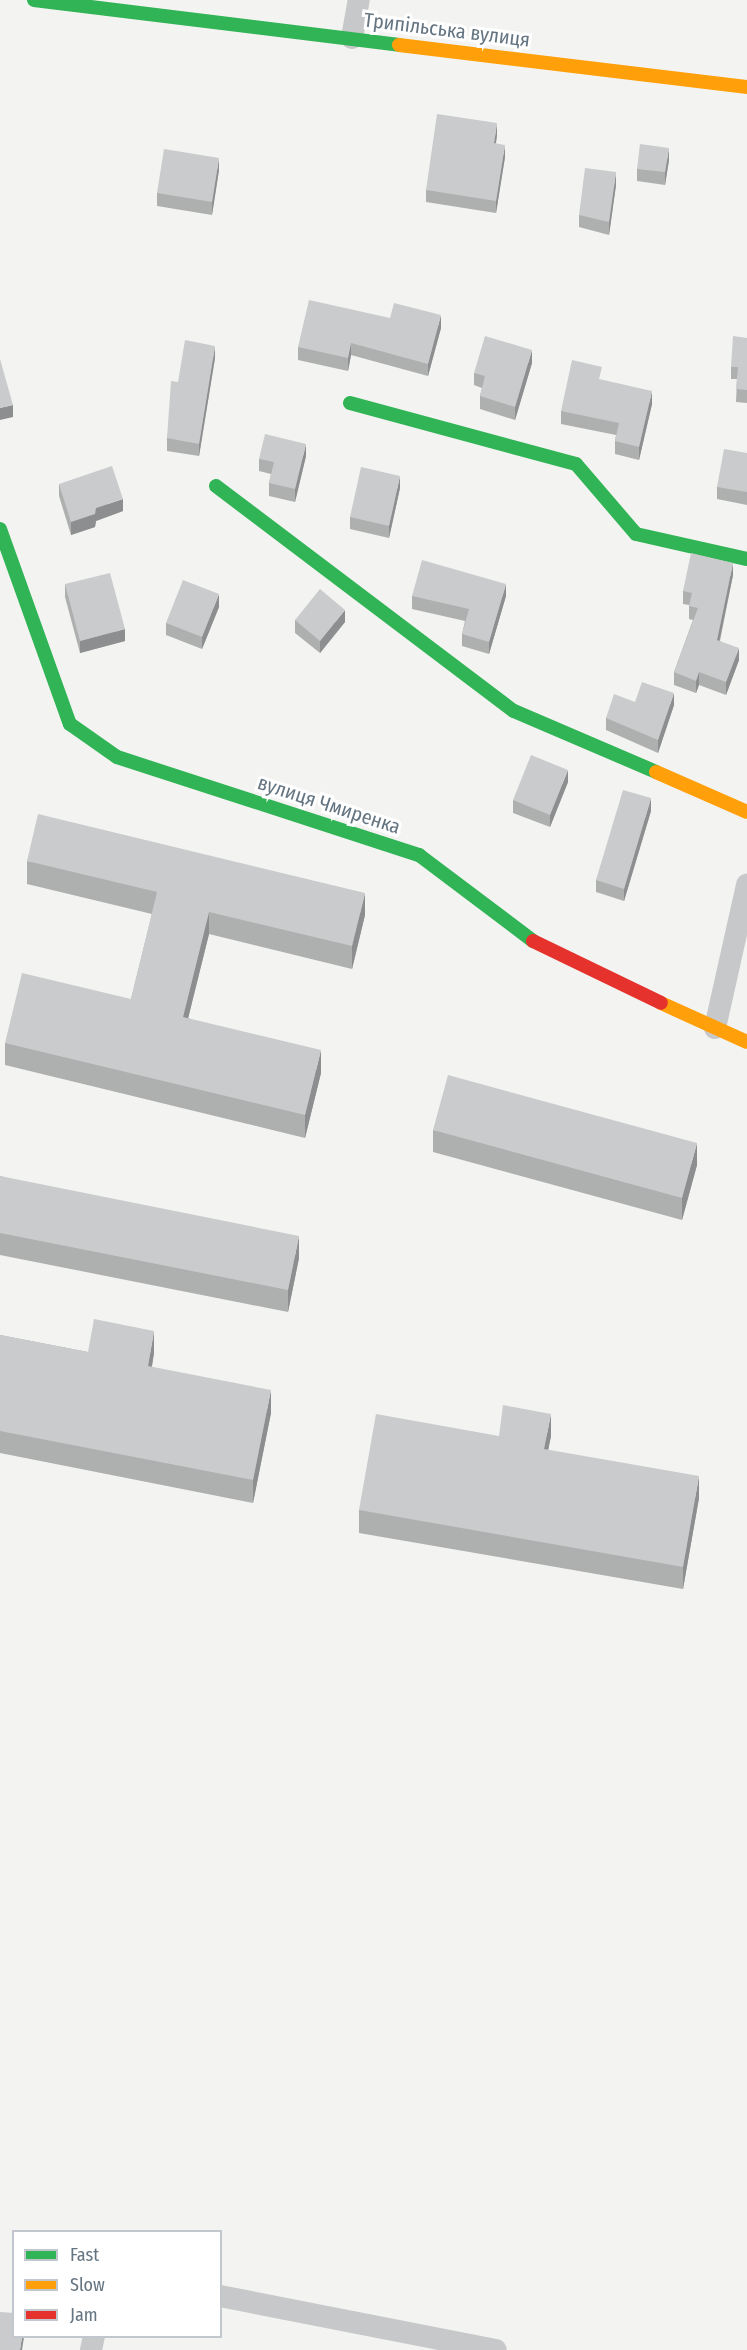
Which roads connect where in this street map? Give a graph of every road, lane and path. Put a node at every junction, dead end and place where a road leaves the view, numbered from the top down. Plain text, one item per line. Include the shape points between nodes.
1 (34, 0) edge
2 (359, 0) edge
3 (352, 38) junction
4 (747, 87) edge
5 (350, 403) dead end
6 (216, 486) dead end
7 (0, 529) edge
8 (747, 559) edge
9 (747, 812) edge
10 (747, 885) edge
11 (715, 1028) junction
12 (747, 1042) edge
13 (222, 2296) edge
14 (496, 2350) edge

1 - 3 street, Трипільська вулиця
2 - 3 street
3 - 4 street, Трипільська вулиця
5 - 8 street via 576,464 636,534
6 - 9 street via 514,711
7 - 11 street, вулиця Чмиренка via 70,724 117,757 418,855 540,947
10 - 11 street
11 - 12 street, вулиця Чмиренка
13 - 14 street

